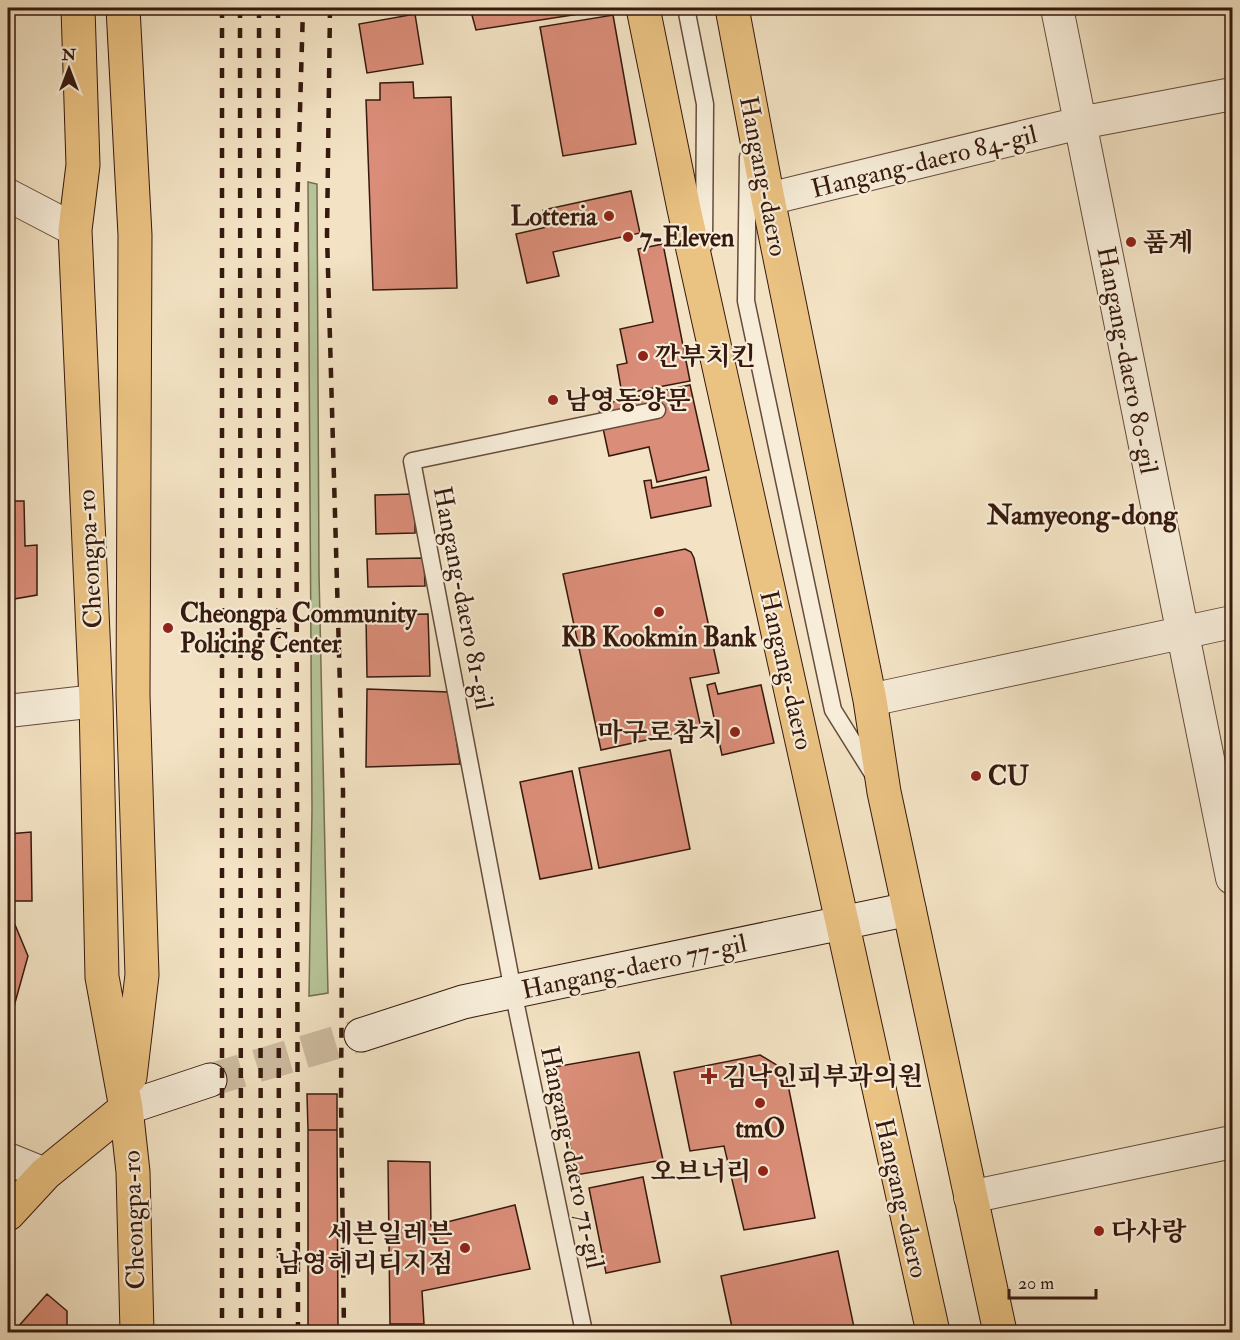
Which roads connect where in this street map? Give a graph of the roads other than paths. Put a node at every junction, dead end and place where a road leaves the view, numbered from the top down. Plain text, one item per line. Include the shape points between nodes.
1 (78, 8) edge
2 (123, 8) edge
3 (643, 8) edge
4 (686, 8) edge
5 (732, 8) edge
6 (1057, 8) edge
7 (1233, 94) edge
8 (749, 97) junction
9 (1080, 123) junction
10 (8, 195) edge
11 (768, 199) junction
12 (75, 230) junction
13 (704, 296) junction
14 (657, 410) dead end
15 (1233, 622) edge
16 (1183, 632) junction
17 (870, 700) junction
18 (96, 701) junction
19 (8, 711) edge
20 (884, 792) junction
21 (1233, 878) edge
22 (909, 909) junction
23 (841, 922) junction
24 (513, 991) junction
25 (361, 1035) tunnel mouth
26 (210, 1080) tunnel mouth
27 (126, 1108) junction
28 (1233, 1143) edge
29 (8, 1159) edge
30 (45, 1174) junction
31 (970, 1197) junction
32 (8, 1214) edge
33 (137, 1332) edge
34 (584, 1332) edge
35 (933, 1332) edge
36 (1000, 1332) edge

1 - 12 main road, Cheongpa-ro via 83,165
2 - 27 main road, Cheongpa-ro via 135,235 133,695 142,975
3 - 13 main road, Hangang-daero
4 - 13 lane via 705,104
5 - 8 main road, Hangang-daero
6 - 9 street
7 - 9 street, Hangang-daero 84-gil
8 - 11 main road, Hangang-daero
8 - 20 lane via 746,301 833,710
9 - 11 street, Hangang-daero 84-gil
9 - 16 street, Hangang-daero 80-gil
10 - 12 street
11 - 17 main road, Hangang-daero
12 - 18 main road, Cheongpa-ro
13 - 23 main road, Hangang-daero
14 - 24 lane, Hangang-daero 81-gil via 412,461
15 - 16 street
16 - 17 street
16 - 21 street, Hangang-daero 80-gil
17 - 20 main road, Hangang-daero
18 - 19 street
18 - 27 main road, Cheongpa-ro via 102,977
20 - 22 main road, Hangang-daero
22 - 23 main road, Hangang-daero 77-gil
22 - 31 main road, Hangang-daero
23 - 24 main road, Hangang-daero 77-gil
23 - 35 main road, Hangang-daero
24 - 25 main road, Hangang-daero 77-gil via 463,1002
24 - 34 lane, Hangang-daero 71-gil
26 - 27 main road
27 - 30 main road
27 - 33 main road, Cheongpa-ro via 133,1172
28 - 31 street
29 - 30 street
30 - 32 main road
31 - 36 main road, Hangang-daero

